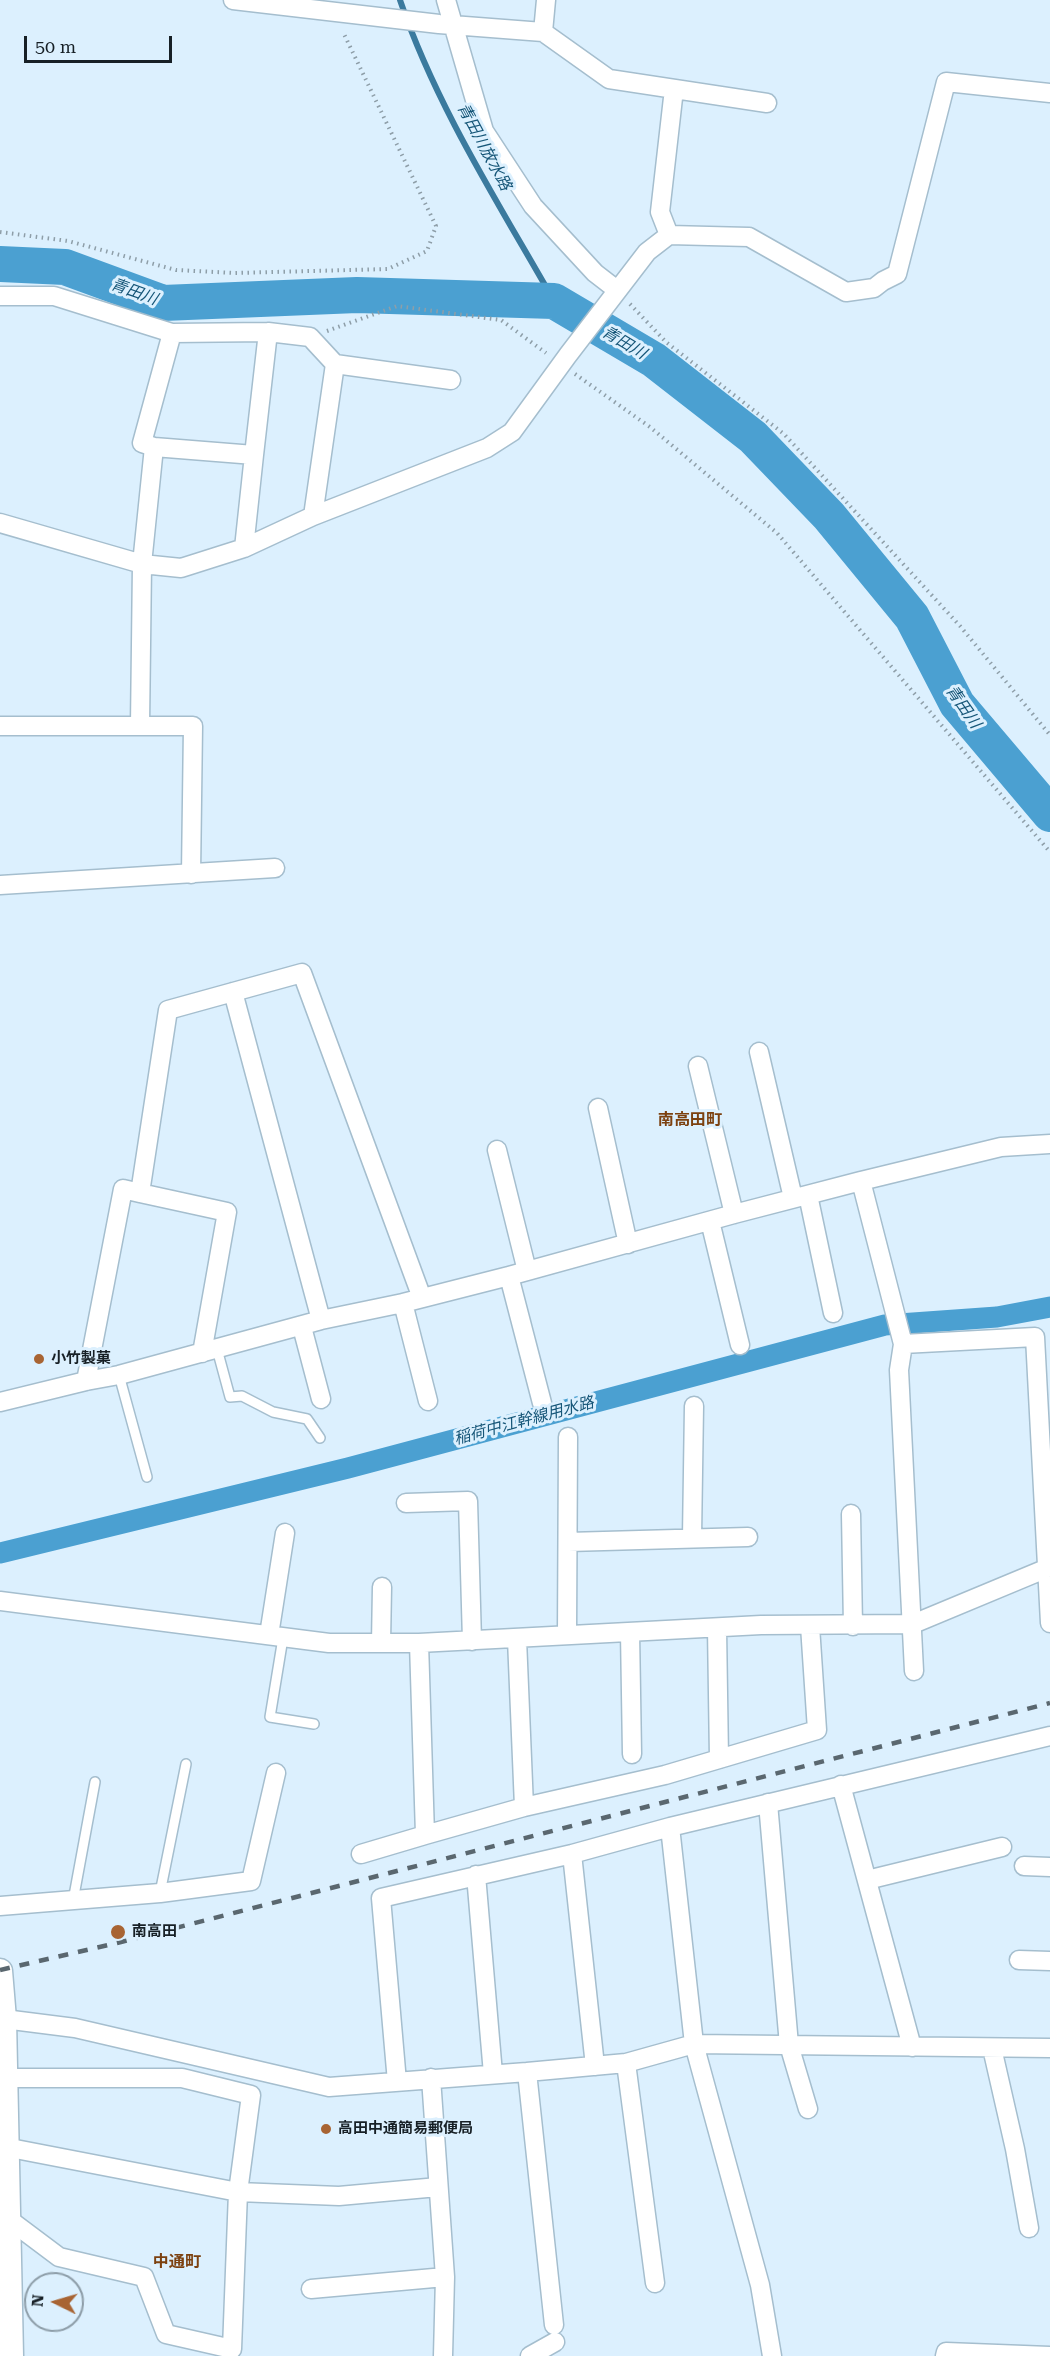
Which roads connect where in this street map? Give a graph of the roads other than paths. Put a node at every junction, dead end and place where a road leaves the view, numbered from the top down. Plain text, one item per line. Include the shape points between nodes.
1 (233, 0) edge
2 (446, 0) edge
3 (546, 0) edge
4 (447, 25) junction
5 (543, 32) junction
6 (674, 89) junction
7 (1050, 93) edge
8 (767, 103) dead end
9 (669, 235) junction
10 (614, 293) junction
11 (0, 296) edge
12 (268, 332) junction
13 (172, 333) junction
14 (335, 363) junction
15 (452, 380) dead end
16 (154, 447) junction
17 (254, 454) junction
18 (313, 516) junction
19 (0, 523) edge
20 (244, 548) junction
21 (142, 564) junction
22 (140, 725) junction
23 (0, 726) edge
24 (275, 868) dead end
25 (191, 874) junction
26 (0, 885) edge
27 (233, 992) junction
28 (759, 1052) dead end
29 (698, 1066) dead end
30 (598, 1107) dead end
31 (1050, 1144) edge
32 (497, 1150) dead end
33 (861, 1182) junction
34 (140, 1193) junction
35 (800, 1196) junction
36 (734, 1214) junction
37 (710, 1221) junction
38 (628, 1244) junction
39 (518, 1274) junction
40 (422, 1298) junction
41 (403, 1303) junction
42 (833, 1313) dead end
43 (321, 1320) junction
44 (302, 1327) junction
45 (1043, 1336) edge
46 (903, 1344) junction
47 (740, 1345) dead end
48 (209, 1351) junction
49 (119, 1375) junction
50 (86, 1381) junction
51 (321, 1399) dead end
52 (428, 1401) dead end
53 (0, 1402) edge
54 (542, 1403) dead end
55 (693, 1406) dead end
56 (568, 1437) dead end
57 (321, 1438) dead end
58 (147, 1477) dead end
59 (406, 1503) dead end
60 (851, 1514) dead end
61 (285, 1533) dead end
62 (692, 1537) junction
63 (748, 1537) dead end
64 (568, 1542) junction
65 (1049, 1567) edge
66 (382, 1587) dead end
67 (0, 1601) edge
68 (1050, 1623) edge
69 (913, 1624) junction
70 (810, 1626) junction
71 (853, 1626) junction
72 (717, 1628) junction
73 (630, 1632) junction
74 (567, 1634) junction
75 (276, 1637) junction
76 (517, 1639) junction
77 (472, 1641) junction
78 (381, 1643) junction
79 (419, 1643) junction
80 (914, 1671) dead end
81 (314, 1724) dead end
82 (1050, 1736) edge
83 (632, 1754) dead end
84 (719, 1759) junction
85 (186, 1764) dead end
86 (276, 1773) dead end
87 (95, 1782) dead end
88 (841, 1785) junction
89 (768, 1803) junction
90 (524, 1807) junction
91 (670, 1827) junction
92 (425, 1835) junction
93 (1002, 1847) dead end
94 (361, 1854) dead end
95 (572, 1854) junction
96 (1024, 1866) dead end
97 (1050, 1867) edge
98 (476, 1875) junction
99 (867, 1880) junction
100 (159, 1893) junction
101 (73, 1901) junction
102 (0, 1906) edge
103 (1019, 1960) dead end
104 (1050, 1961) edge
105 (0, 1971) edge
106 (4, 2019) junction
107 (694, 2044) junction
108 (789, 2045) junction
109 (912, 2047) junction
110 (992, 2048) junction
111 (1050, 2048) edge
112 (626, 2063) junction
113 (595, 2066) junction
114 (527, 2072) junction
115 (494, 2074) junction
116 (5, 2078) junction
117 (431, 2078) junction
118 (397, 2082) junction
119 (808, 2109) dead end
120 (3, 2139) edge
121 (438, 2187) junction
122 (238, 2192) junction
123 (7, 2218) junction
124 (1029, 2228) dead end
125 (445, 2277) junction
126 (655, 2283) dead end
127 (311, 2289) dead end
128 (11, 2356) edge
129 (443, 2356) edge
130 (530, 2356) edge
131 (772, 2356) edge
132 (945, 2356) edge
133 (1050, 2356) edge

1 - 4 street
2 - 4 street
3 - 5 street
4 - 5 street
4 - 10 street via 484,130 533,206
5 - 6 street via 609,79
6 - 8 street
6 - 9 street via 660,212
7 - 9 street via 946,82 897,274 874,288 846,292 748,237
9 - 10 street via 647,252
10 - 18 street via 512,432 487,448
11 - 13 street via 54,296
12 - 13 street
12 - 14 street via 310,337
12 - 17 street
13 - 16 street via 142,443
14 - 15 street
14 - 18 street
16 - 17 street
16 - 21 street
17 - 20 street
18 - 20 street
19 - 21 street
20 - 21 street via 181,568
21 - 22 street
22 - 23 street
22 - 25 street via 193,726
24 - 25 street
25 - 26 street
27 - 34 street via 168,1010
27 - 40 street via 302,973
27 - 43 street
28 - 35 street
29 - 36 street
30 - 38 street
31 - 33 street via 1001,1147
32 - 39 street
33 - 35 street
33 - 46 street
34 - 48 street via 227,1212
34 - 50 street via 123,1189
35 - 36 street
35 - 42 street
36 - 37 street
37 - 38 street
37 - 47 street
38 - 39 street
39 - 40 street
39 - 54 street
40 - 41 street
41 - 43 street
41 - 52 street
43 - 44 street
44 - 48 street
44 - 51 street
45 - 46 street
45 - 65 street
46 - 69 street via 899,1370
48 - 49 street
48 - 57 lane via 230,1397 242,1396 273,1412 307,1419
49 - 50 street
49 - 58 lane
50 - 53 street
55 - 62 street
56 - 64 street
59 - 77 street via 468,1501
60 - 71 street
61 - 75 street
62 - 63 street
62 - 64 street
64 - 74 street
65 - 68 street
65 - 69 street
66 - 78 street
67 - 75 street
69 - 71 street
69 - 80 street
70 - 71 street
70 - 72 street
70 - 84 street via 817,1730
72 - 73 street
72 - 84 street
73 - 74 street
73 - 83 street
74 - 76 street
75 - 78 street
75 - 81 lane via 270,1717
76 - 77 street
76 - 90 street
77 - 79 street
78 - 79 street
79 - 92 street
82 - 88 street
84 - 90 street
85 - 100 lane
86 - 100 street via 251,1881
87 - 101 lane
88 - 89 street
88 - 99 street
89 - 91 street
89 - 108 street
90 - 92 street
91 - 95 street
91 - 107 street
92 - 94 street
93 - 99 street
95 - 98 street
95 - 113 street
96 - 97 street
98 - 115 street
98 - 118 street via 381,1898
99 - 109 street
100 - 101 street
101 - 102 street
103 - 104 street
105 - 106 street
106 - 116 street
106 - 118 street via 75,2028 329,2087
107 - 108 street
107 - 112 street
107 - 131 street via 760,2285
108 - 109 street
108 - 119 street
109 - 110 street
110 - 111 street
110 - 124 street
112 - 113 street
112 - 126 street
113 - 114 street
114 - 115 street
114 - 130 street via 555,2333
115 - 117 street
116 - 120 street
116 - 122 street via 182,2078 251,2095
117 - 118 street
117 - 121 street
120 - 122 street
120 - 123 street
121 - 122 street via 339,2196
121 - 125 street
122 - 123 street via 232,2349 166,2334 144,2277 59,2257
123 - 128 street
125 - 127 street
125 - 129 street
132 - 133 street via 946,2352

